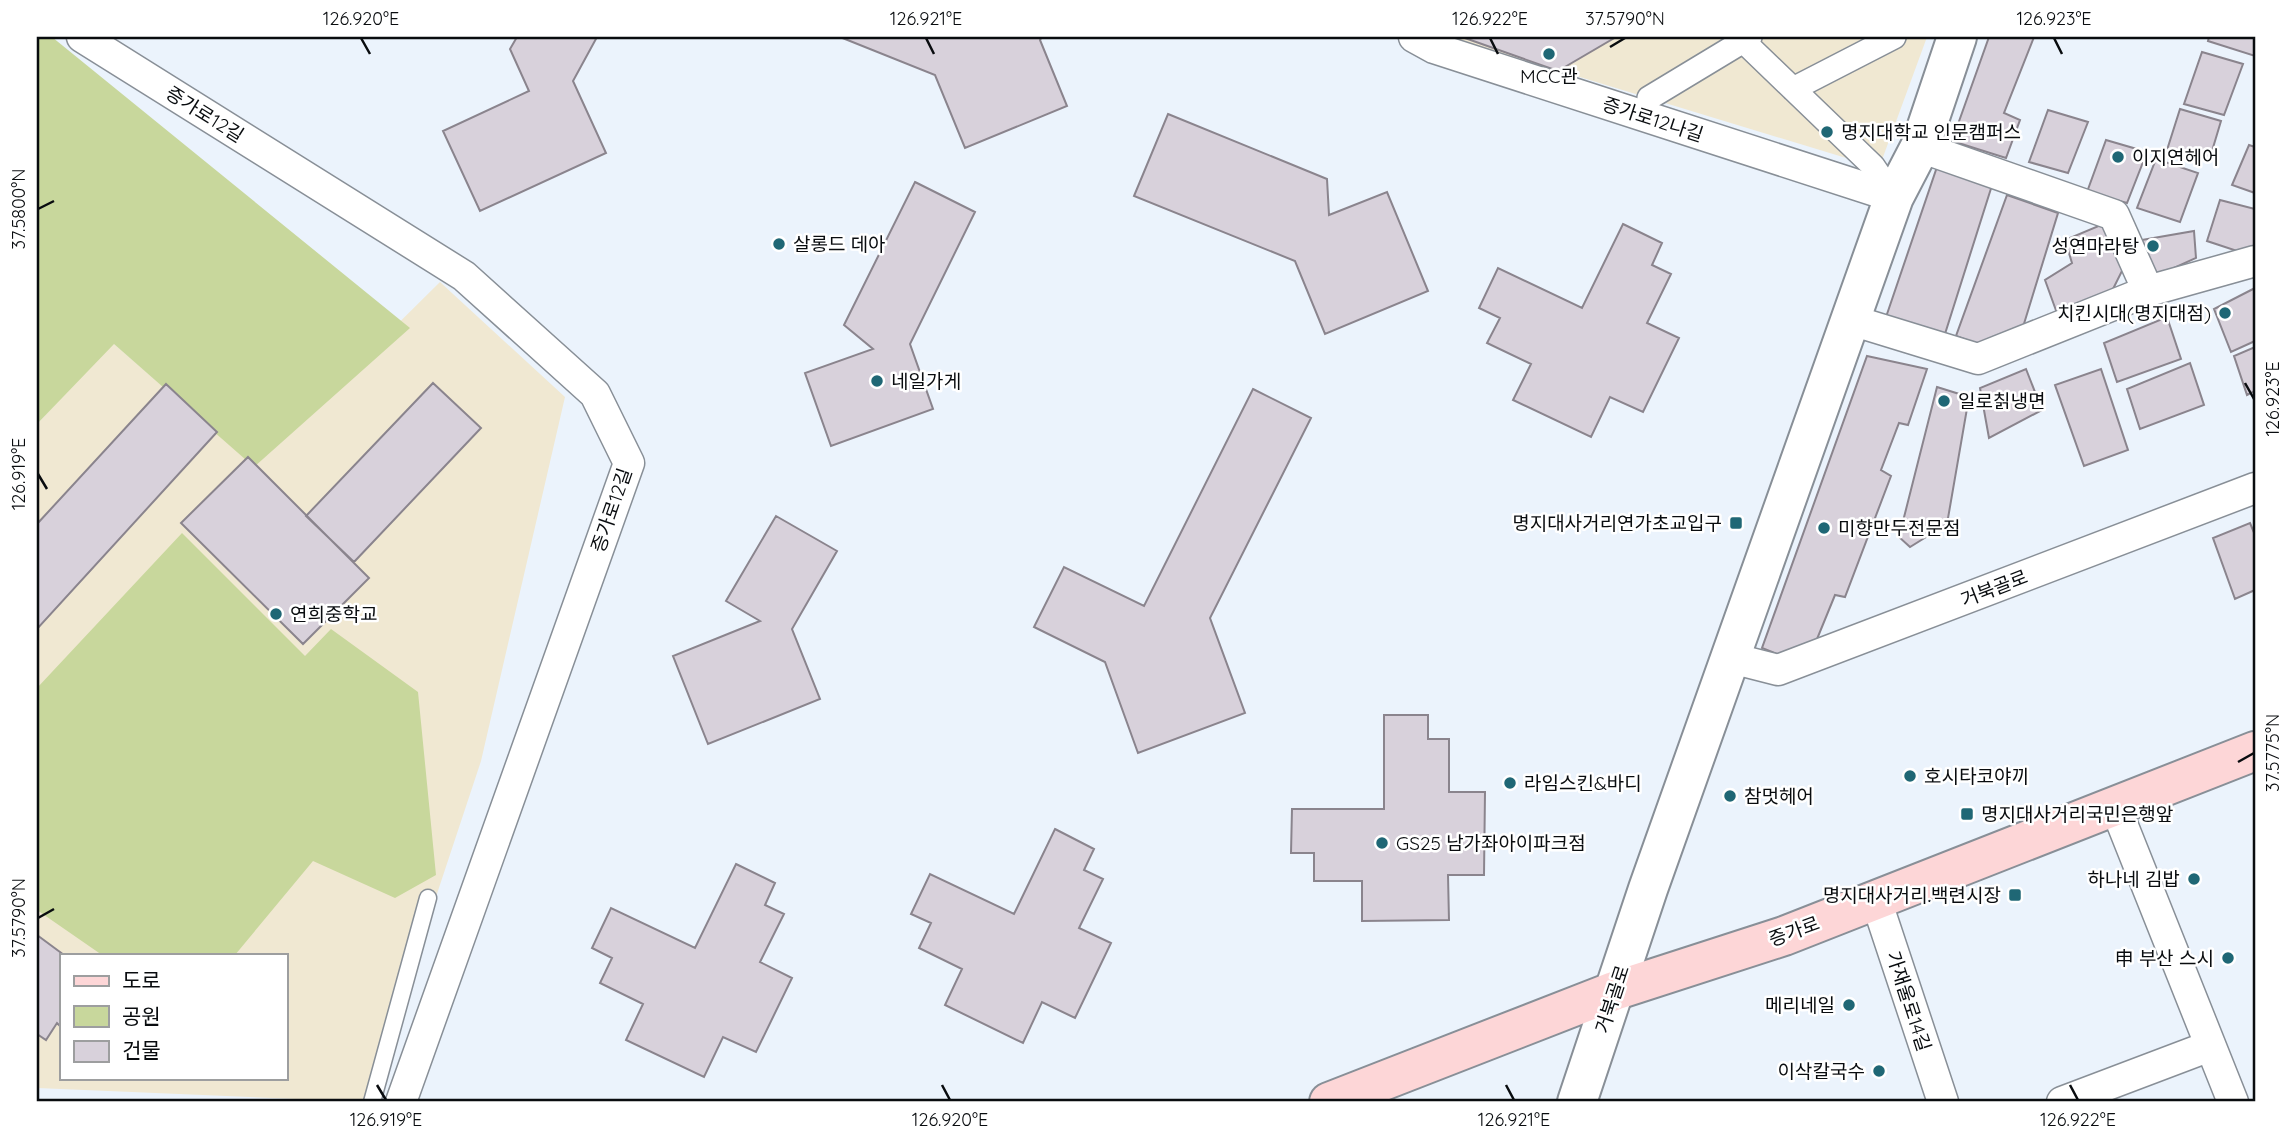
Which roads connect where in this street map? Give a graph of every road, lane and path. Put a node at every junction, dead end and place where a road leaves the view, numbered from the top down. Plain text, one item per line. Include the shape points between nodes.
1 (82, 37) edge
2 (1414, 37) edge
3 (1894, 37) edge
4 (1957, 37) edge
5 (1744, 38) edge
6 (1793, 89) junction
7 (1649, 98) dead end
8 (1920, 147) junction
9 (1894, 197) junction
10 (2255, 261) edge
11 (2148, 291) junction
12 (1851, 320) junction
13 (2255, 488) edge
14 (1731, 657) junction
15 (2255, 751) edge
16 (2115, 806) junction
17 (428, 898) dead end
18 (1876, 900) junction
19 (1614, 991) junction
20 (2210, 1046) junction
21 (2075, 1100) edge
22 (372, 1102) edge
23 (401, 1102) edge
24 (1329, 1102) edge
25 (1577, 1102) edge
26 (1942, 1102) edge
27 (2233, 1102) edge

1 - 23 street, 증가로12길 via 464,276 595,394 629,463
2 - 9 street, 증가로12나길 via 1434,48
3 - 6 street
4 - 8 street, 거북골로
5 - 6 street
5 - 7 street
6 - 9 street via 1873,166
8 - 9 street, 거북골로
8 - 11 street via 2114,215
9 - 12 street, 거북골로
10 - 11 street
11 - 12 street via 1979,359
12 - 14 street, 거북골로
13 - 14 street, 거북골로 via 1777,670
14 - 19 street, 거북골로
15 - 16 main road, 증가로
16 - 18 main road, 증가로
16 - 20 street
17 - 22 lane
18 - 19 main road, 증가로 via 1784,936
18 - 26 street, 가재울로14길
19 - 24 main road, 증가로
19 - 25 street, 거북골로
20 - 21 street
20 - 27 street

